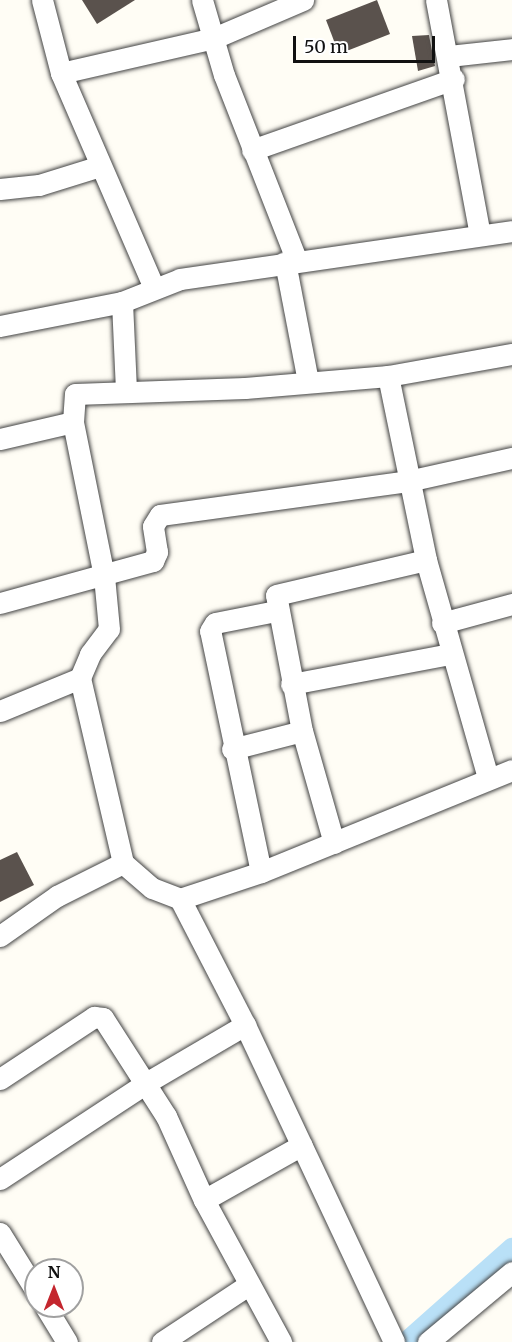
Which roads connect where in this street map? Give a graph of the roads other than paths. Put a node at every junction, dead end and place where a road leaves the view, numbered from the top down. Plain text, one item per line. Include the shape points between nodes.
1 (42, 0) edge
2 (202, 0) edge
3 (303, 0) edge
4 (436, 0) edge
5 (214, 38) junction
6 (512, 50) edge
7 (449, 56) junction
8 (62, 74) junction
9 (453, 80) junction
10 (252, 150) junction
11 (100, 166) junction
12 (0, 189) edge
13 (512, 231) edge
14 (480, 235) junction
15 (291, 262) junction
16 (153, 286) junction
17 (122, 302) junction
18 (0, 326) edge
19 (512, 354) edge
20 (388, 375) junction
21 (308, 382) junction
22 (126, 391) junction
23 (73, 422) junction
24 (0, 438) edge
25 (512, 458) edge
26 (408, 481) junction
27 (426, 560) junction
28 (104, 576) junction
29 (0, 603) edge
30 (512, 604) edge
31 (276, 611) junction
32 (442, 623) junction
33 (450, 654) junction
34 (80, 678) junction
35 (291, 684) junction
36 (0, 711) edge
37 (302, 731) junction
38 (232, 749) junction
39 (512, 770) edge
40 (488, 778) junction
41 (334, 843) junction
42 (123, 863) junction
43 (261, 872) junction
44 (180, 899) junction
45 (0, 936) edge
46 (245, 1025) junction
47 (0, 1079) edge
48 (146, 1083) junction
49 (302, 1145) junction
50 (0, 1179) edge
51 (204, 1200) junction
52 (0, 1233) edge
53 (24, 1272) edge
54 (512, 1272) edge
55 (248, 1285) junction
56 (53, 1318) edge
57 (68, 1342) edge
58 (162, 1342) edge
59 (281, 1342) edge
60 (394, 1342) edge
61 (428, 1342) edge

1 - 8 street
2 - 5 street
3 - 5 street
4 - 7 street
5 - 8 street
5 - 10 street
6 - 7 street
7 - 9 street
8 - 11 street
9 - 10 street
9 - 14 street
10 - 15 street
11 - 12 street via 48,184
11 - 16 street
13 - 14 street
14 - 15 street
15 - 16 street
15 - 21 street
16 - 17 street
17 - 18 street
17 - 22 street
19 - 20 street
20 - 21 street
20 - 26 street
21 - 22 street
22 - 23 street via 75,394
23 - 24 street
23 - 28 street
25 - 26 street
26 - 27 street
26 - 28 street via 160,515 153,526 157,557
27 - 31 street via 280,592
27 - 32 street
28 - 29 street
28 - 34 street via 109,629 90,654
30 - 32 street
31 - 35 street
31 - 38 street via 211,626
32 - 33 street
33 - 35 street
33 - 40 street
34 - 36 street
34 - 42 street
35 - 37 street
37 - 38 street
37 - 41 street
38 - 43 street
39 - 40 street
40 - 41 street
41 - 43 street
42 - 44 street via 152,888
42 - 45 street via 57,896
43 - 44 street
44 - 46 street
46 - 48 street
46 - 49 street
47 - 48 street via 97,1016
48 - 50 street
48 - 51 street
49 - 51 street
49 - 60 street
51 - 55 street
52 - 53 street
54 - 61 street
55 - 58 street
55 - 59 street
56 - 57 street

